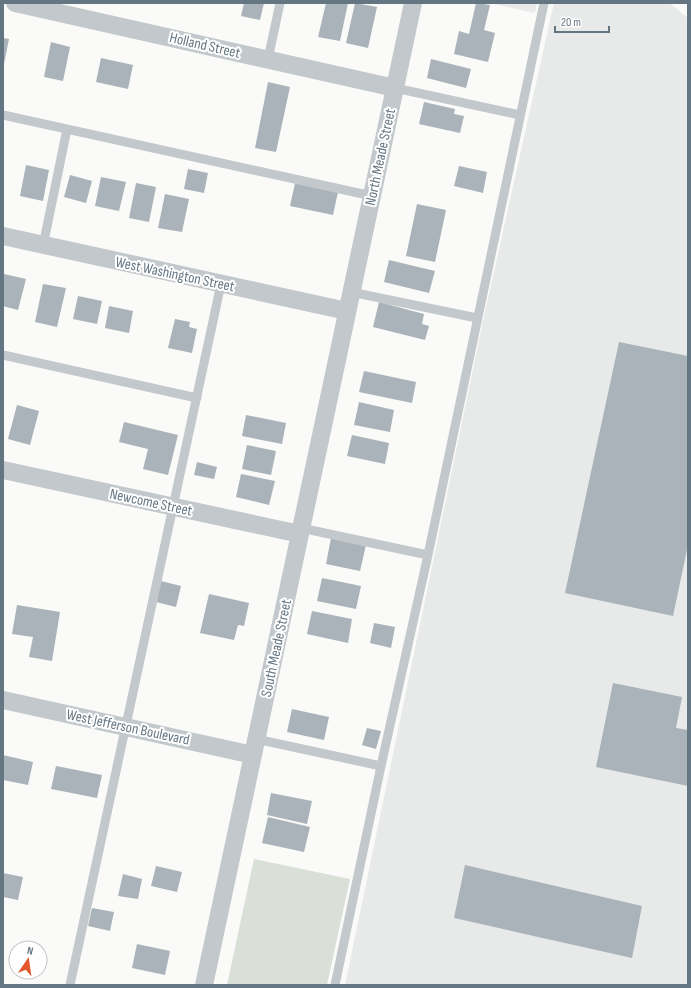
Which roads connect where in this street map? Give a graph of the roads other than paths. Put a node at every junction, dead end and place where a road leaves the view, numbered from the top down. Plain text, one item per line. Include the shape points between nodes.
1 (15, 3) edge
2 (280, 3) edge
3 (413, 3) edge
4 (544, 3) edge
5 (268, 59) junction
6 (395, 88) junction
7 (520, 114) junction
8 (3, 115) edge
9 (67, 129) junction
10 (372, 196) junction
11 (3, 236) edge
12 (44, 246) junction
13 (221, 284) junction
14 (351, 292) junction
15 (347, 311) junction
16 (478, 318) junction
17 (3, 355) edge
18 (197, 398) junction
19 (3, 470) edge
20 (172, 506) junction
21 (300, 531) junction
22 (428, 555) junction
23 (3, 700) edge
24 (125, 727) junction
25 (255, 747) junction
26 (381, 766) junction
27 (70, 985) edge
28 (204, 985) edge
29 (335, 985) edge

1 - 5 street, Holland Street
2 - 5 lane
3 - 6 street, North Meade Street
4 - 7 lane
5 - 6 street, Holland Street
6 - 7 lane
6 - 10 street, North Meade Street
7 - 16 lane
8 - 9 lane
9 - 10 lane
9 - 12 lane
10 - 14 street, North Meade Street
11 - 12 street, West Washington Street
12 - 13 street, West Washington Street
13 - 15 street, West Washington Street
13 - 18 lane
14 - 15 street, North Meade Street
14 - 16 lane
15 - 21 street, South Meade Street
16 - 22 lane
17 - 18 lane
18 - 20 lane
19 - 20 street, Newcome Street
20 - 21 street, Newcome Street
20 - 24 lane
21 - 22 lane
21 - 25 street, South Meade Street
22 - 26 lane
23 - 24 street, West Jefferson Boulevard
24 - 25 street, West Jefferson Boulevard
24 - 27 lane
25 - 26 lane
25 - 28 street, South Meade Street
26 - 29 lane

